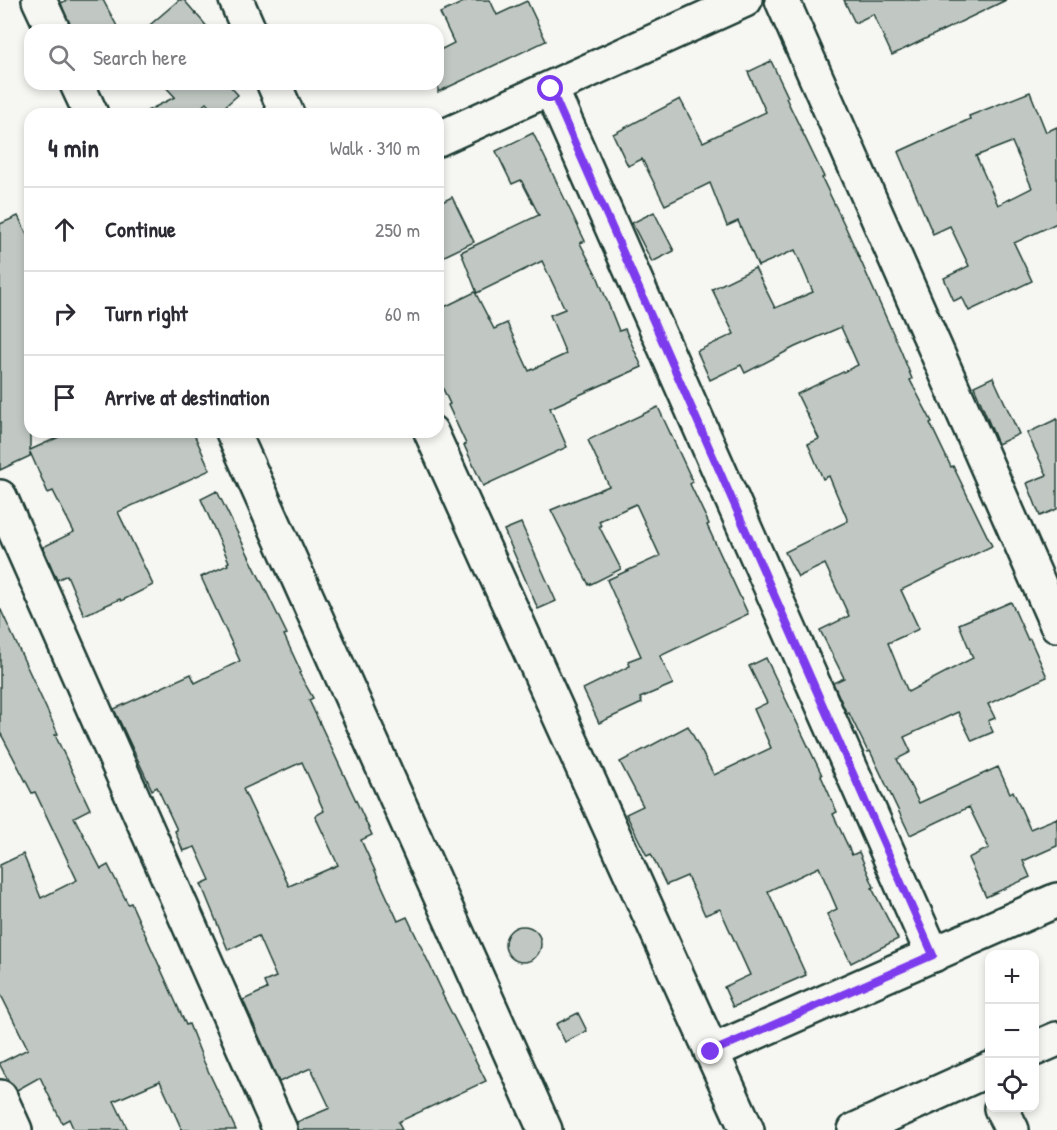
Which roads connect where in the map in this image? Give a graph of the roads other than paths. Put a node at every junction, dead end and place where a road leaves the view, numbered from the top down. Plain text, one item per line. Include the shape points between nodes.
1 (39, 0) edge
2 (236, 0) edge
3 (745, 0) edge
4 (782, 0) edge
5 (50, 24) edge
6 (246, 24) edge
7 (551, 89) junction
8 (80, 90) edge
9 (277, 90) edge
10 (88, 108) edge
11 (284, 108) edge
12 (444, 136) edge
13 (236, 438) edge
14 (434, 438) edge
15 (0, 497) edge
16 (1057, 625) edge
17 (1057, 900) edge
18 (933, 955) junction
19 (1057, 1039) edge
20 (1039, 1047) edge
21 (711, 1052) junction
22 (985, 1075) edge
23 (0, 1097) edge
24 (1003, 1112) edge
25 (15, 1130) edge
26 (280, 1130) edge
27 (546, 1130) edge
28 (747, 1130) edge
29 (855, 1130) edge
30 (1012, 1130) edge

1 - 5 street
2 - 6 street
3 - 7 street
4 - 16 street
7 - 12 street
7 - 18 street
8 - 10 street
9 - 11 street
13 - 27 street
14 - 21 street
15 - 26 street
17 - 18 street
18 - 21 street
19 - 20 street
21 - 28 street
22 - 29 street
23 - 25 street
24 - 30 street

